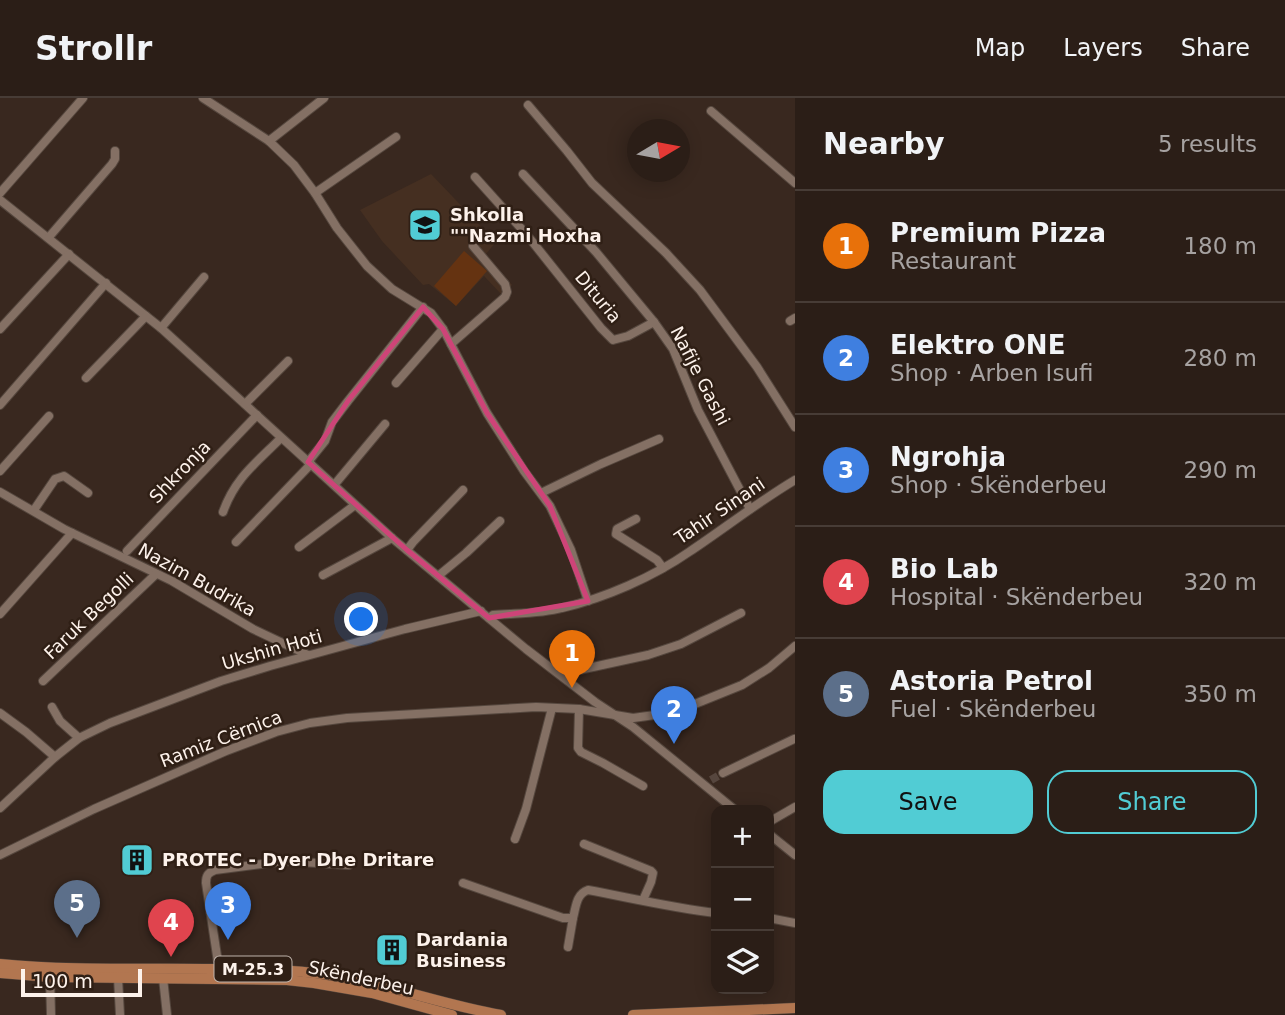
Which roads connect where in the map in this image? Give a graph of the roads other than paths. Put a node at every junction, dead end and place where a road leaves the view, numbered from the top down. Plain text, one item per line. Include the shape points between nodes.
1 (83, 98) edge
2 (324, 98) edge
3 (206, 99) edge
4 (528, 105) dead end
5 (711, 111) dead end
6 (396, 137) dead end
7 (269, 141) junction
8 (115, 151) dead end
9 (523, 174) dead end
10 (475, 177) dead end
11 (795, 183) edge
12 (0, 193) edge
13 (315, 193) junction
14 (0, 200) edge
15 (49, 237) junction
16 (472, 246) dead end
17 (69, 254) junction
18 (204, 277) dead end
19 (106, 283) junction
20 (423, 307) junction
21 (146, 316) junction
22 (654, 322) junction
23 (161, 328) junction
24 (0, 329) edge
25 (443, 329) junction
26 (451, 344) junction
27 (288, 361) dead end
28 (86, 378) dead end
29 (396, 383) dead end
30 (245, 404) junction
31 (0, 405) edge
32 (257, 415) junction
33 (48, 416) dead end
34 (385, 424) dead end
35 (795, 427) edge
36 (281, 438) junction
37 (659, 439) dead end
38 (310, 463) junction
39 (0, 471) edge
40 (795, 480) edge
41 (335, 485) junction
42 (463, 490) dead end
43 (88, 493) dead end
44 (541, 493) junction
45 (4, 494) edge
46 (0, 503) edge
47 (355, 505) junction
48 (750, 509) junction
49 (34, 510) junction
50 (223, 512) dead end
51 (636, 519) dead end
52 (500, 521) dead end
53 (72, 533) junction
54 (392, 538) junction
55 (236, 542) dead end
56 (299, 547) dead end
57 (407, 550) junction
58 (127, 551) dead end
59 (663, 568) junction
60 (156, 574) junction
61 (323, 575) dead end
62 (438, 576) junction
63 (588, 601) junction
64 (481, 611) junction
65 (741, 613) dead end
66 (0, 614) edge
67 (489, 618) junction
68 (795, 646) edge
69 (308, 655) junction
70 (563, 676) junction
71 (43, 681) dead end
72 (52, 707) dead end
73 (552, 708) junction
74 (579, 709) junction
75 (0, 713) edge
76 (615, 715) junction
77 (79, 738) junction
78 (794, 739) edge
79 (55, 757) junction
80 (723, 773) tunnel mouth
81 (643, 786) dead end
82 (2, 804) edge
83 (730, 805) edge
84 (795, 807) edge
85 (774, 819) edge
86 (774, 838) edge
87 (515, 839) dead end
88 (584, 844) dead end
89 (795, 854) edge
90 (0, 855) edge
91 (349, 865) dead end
92 (463, 883) dead end
93 (643, 900) junction
94 (711, 912) edge
95 (573, 918) junction
96 (774, 919) edge
97 (795, 923) edge
98 (568, 947) dead end
99 (0, 964) edge
100 (219, 969) junction
101 (0, 973) edge
102 (50, 977) junction
103 (118, 978) junction
104 (163, 978) junction
105 (795, 1008) edge
106 (422, 1011) edge
107 (51, 1015) edge
108 (120, 1015) edge
109 (167, 1015) edge
110 (452, 1015) edge
111 (501, 1015) edge
112 (633, 1015) edge

1 - 12 street
2 - 7 street
3 - 7 street
4 - 35 street via 592,183 701,290
5 - 11 street
6 - 13 street
7 - 13 street
8 - 15 street via 112,164
9 - 22 street, Nafije Gashi
10 - 22 street, Dituria via 613,340
13 - 20 street via 367,266 392,289
14 - 15 street
15 - 17 street
16 - 26 street via 508,292
17 - 19 street
17 - 24 street
18 - 23 street
19 - 21 street
19 - 31 street
20 - 25 street
20 - 38 street via 332,422
21 - 23 street
21 - 28 street
22 - 48 street, Nafije Gashi via 673,349 698,410
23 - 30 street
25 - 26 street
25 - 29 street
26 - 44 street via 487,413
27 - 30 street
30 - 32 street
32 - 36 street
32 - 58 street, Shkronja
33 - 39 street
34 - 41 street
36 - 38 street
36 - 50 street via 238,481
37 - 44 street
38 - 41 street
38 - 55 street
40 - 48 street, Tahir Sinani
41 - 47 street
42 - 57 street
43 - 49 street via 64,476 55,479
44 - 63 street via 571,550
45 - 46 street, Nazim Budrika
45 - 49 street, Nazim Budrika
47 - 54 street
47 - 56 street
48 - 59 street, Tahir Sinani
49 - 53 street, Nazim Budrika
51 - 59 street via 616,534
52 - 62 street
53 - 60 street, Nazim Budrika
53 - 66 street
54 - 57 street
54 - 61 street
57 - 62 street
59 - 63 street, Tahir Sinani
60 - 69 street, Nazim Budrika
60 - 71 street, Faruk Begolli
62 - 64 street
63 - 67 street, Tahir Sinani
64 - 67 street
64 - 69 street, Ukshin Hoti
65 - 70 street via 681,644
67 - 70 street
68 - 76 street, Ramiz Cërnica via 742,685 701,703 633,718
69 - 77 street, Ukshin Hoti via 221,681
70 - 76 street
72 - 77 street
73 - 74 street, Ramiz Cërnica
73 - 87 street
73 - 90 street, Ramiz Cërnica via 347,718 276,732 94,809
74 - 76 street, Ramiz Cërnica
74 - 81 street via 580,752
75 - 79 street
76 - 83 street via 708,782
77 - 79 street, Ukshin Hoti
78 - 80 street
79 - 82 street, Ukshin Hoti
84 - 85 street
86 - 89 street
88 - 93 street via 651,871
91 - 100 street via 285,861 209,872 206,883
92 - 95 street
93 - 94 street
93 - 95 street via 588,890 578,899
95 - 98 street
96 - 97 street
99 - 100 main road, Skënderbeu / M-25.3
100 - 111 main road, Skënderbeu / M-25.3 via 316,973
101 - 102 main road, Skënderbeu / M-25.3
102 - 103 main road, Skënderbeu / M-25.3
102 - 107 street
103 - 104 main road, Skënderbeu / M-25.3
103 - 108 street
104 - 106 main road, Skënderbeu / M-25.3 via 314,983 372,993
104 - 109 street
105 - 112 main road
106 - 110 main road, Skënderbeu / M-25.3

